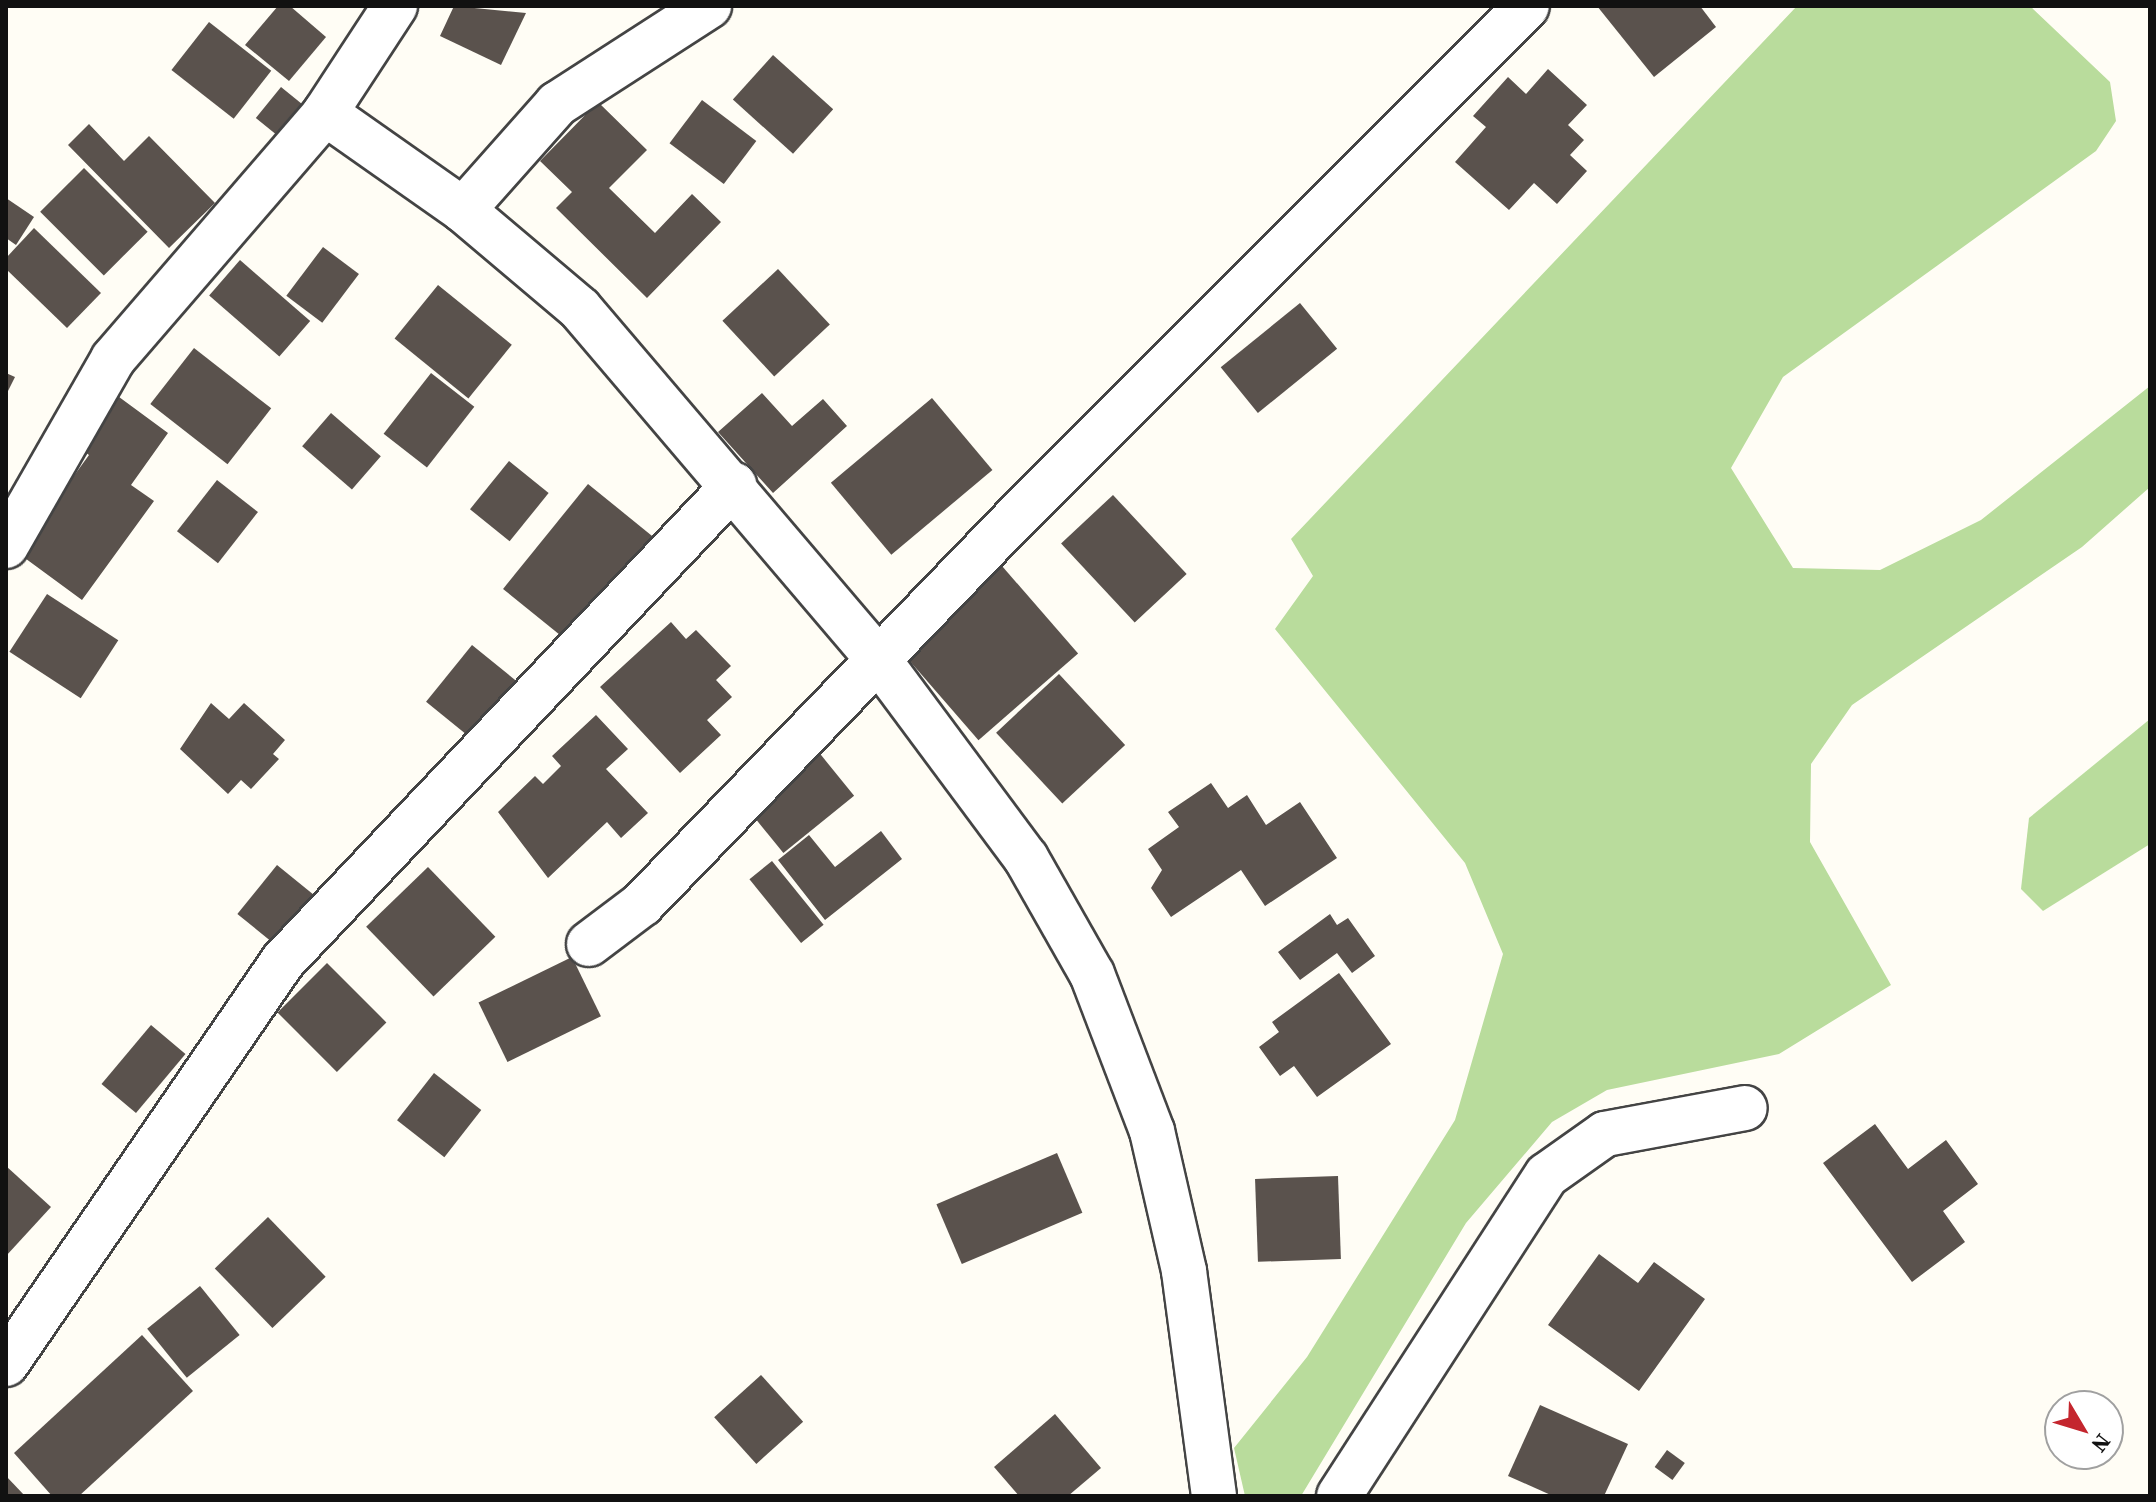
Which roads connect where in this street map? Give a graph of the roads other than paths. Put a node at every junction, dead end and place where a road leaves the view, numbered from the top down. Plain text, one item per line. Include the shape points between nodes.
1 (395, 6) edge
2 (709, 6) edge
3 (1527, 6) edge
4 (325, 113) junction
5 (463, 210) junction
6 (734, 485) junction
7 (6, 546) edge
8 (881, 663) junction
9 (589, 944) dead end
10 (1745, 1108) dead end
11 (6, 1364) edge
12 (1214, 1496) edge
13 (1339, 1496) edge

1 - 4 street
2 - 5 street via 557,104
3 - 8 street via 1017,516
4 - 5 street
4 - 7 street via 113,359
5 - 6 street via 580,309
6 - 8 street
6 - 11 street via 283,961
8 - 9 street via 642,904
8 - 12 street via 1026,858 1092,974 1152,1131 1184,1271
10 - 13 street via 1605,1134 1547,1175

